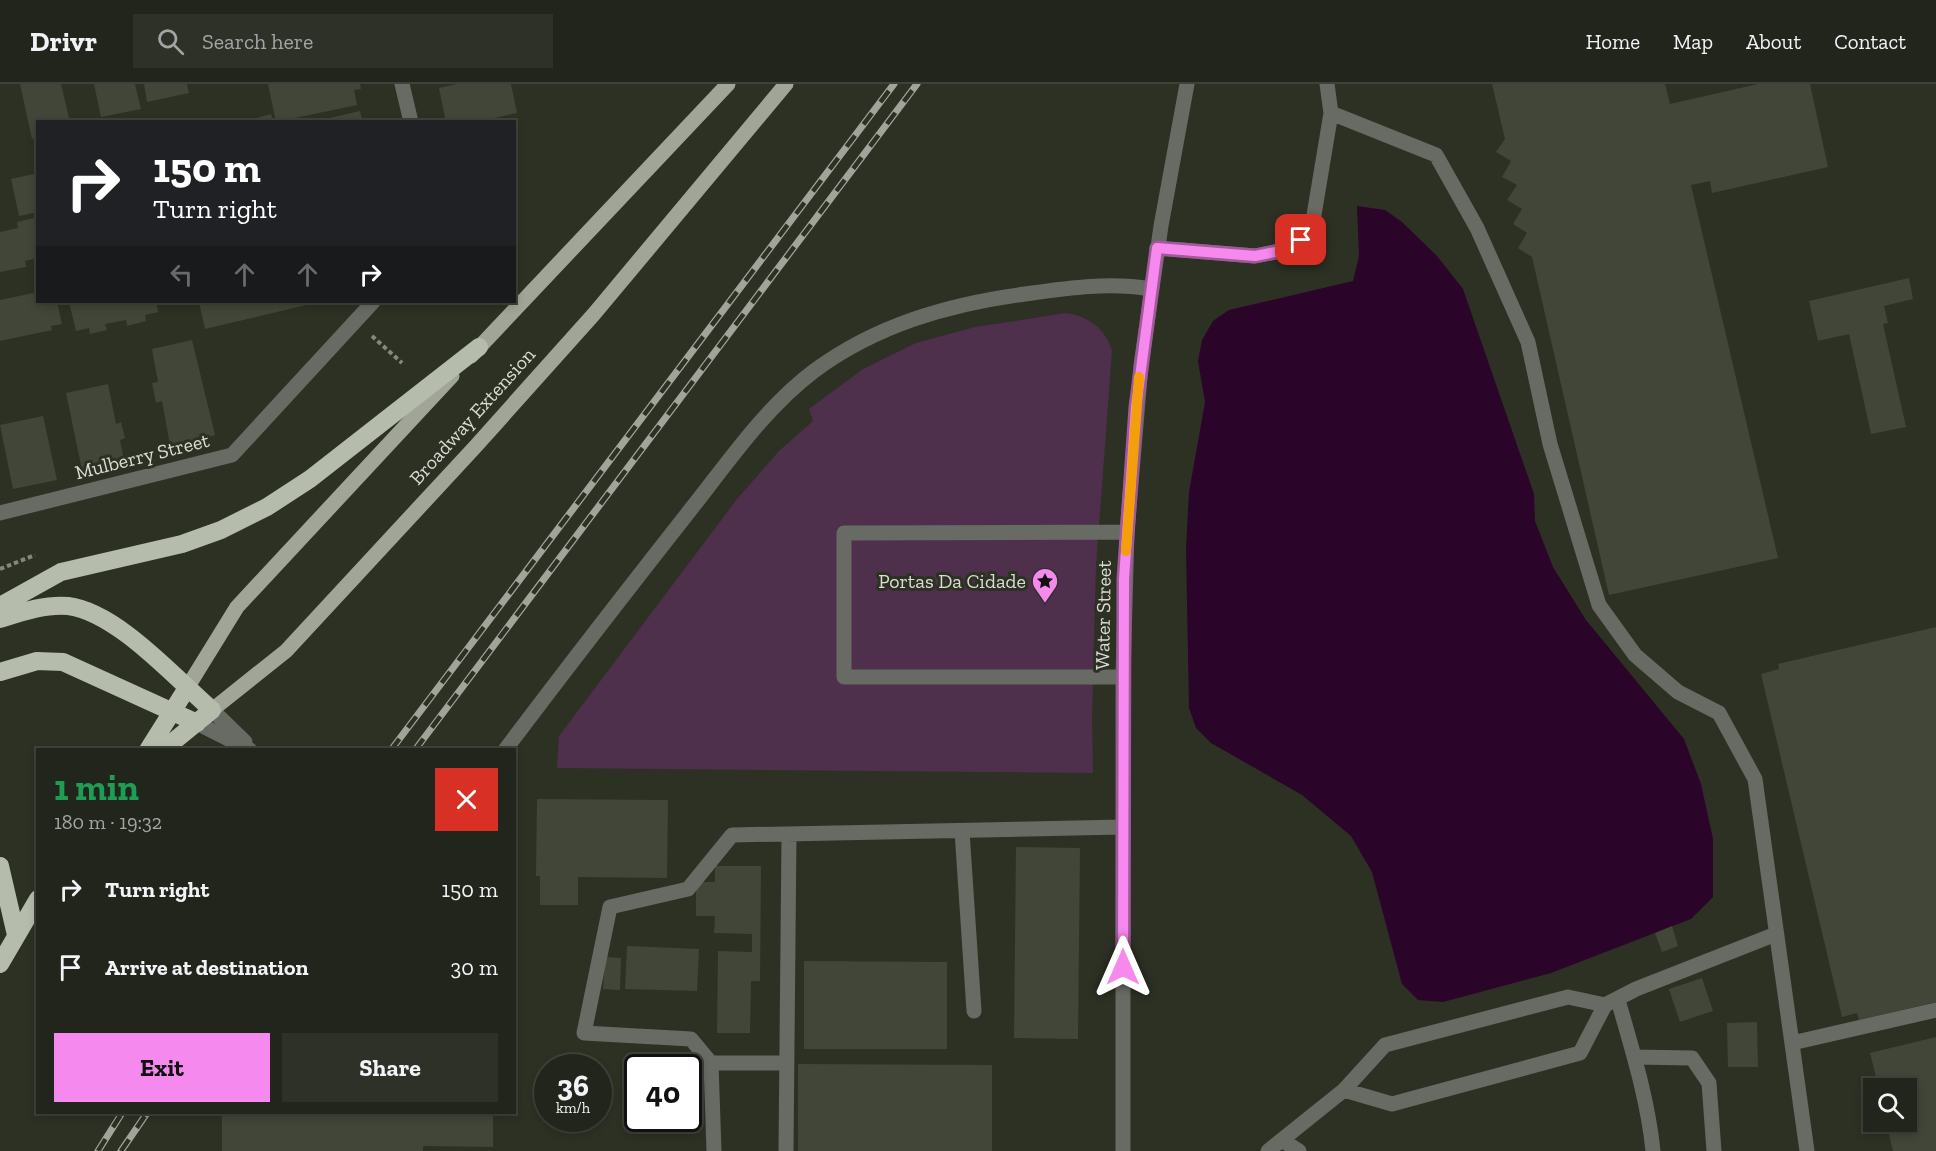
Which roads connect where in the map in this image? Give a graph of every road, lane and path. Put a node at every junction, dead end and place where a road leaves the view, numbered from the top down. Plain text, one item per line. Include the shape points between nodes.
1 (402, 84) edge
2 (728, 84) edge
3 (786, 84) edge
4 (1187, 84) edge
5 (1327, 84) edge
6 (1331, 113) junction
7 (411, 120) edge
8 (1157, 248) junction
9 (1151, 289) junction
10 (372, 303) edge
11 (356, 321) junction
12 (479, 347) junction
13 (402, 363) dead end
14 (0, 513) edge
15 (1127, 532) junction
16 (0, 606) edge
17 (0, 619) edge
18 (0, 672) edge
19 (1123, 677) junction
20 (187, 688) junction
21 (212, 710) junction
22 (172, 712) junction
23 (196, 723) junction
24 (149, 748) edge
25 (165, 748) edge
26 (248, 748) edge
27 (250, 748) edge
28 (506, 748) edge
29 (1122, 828) junction
30 (962, 831) junction
31 (789, 834) junction
32 (0, 866) edge
33 (36, 902) edge
34 (1776, 934) junction
35 (16, 935) junction
36 (0, 964) edge
37 (1611, 1003) junction
38 (1936, 1010) edge
39 (974, 1011) dead end
40 (1792, 1043) junction
41 (1634, 1057) junction
42 (711, 1063) junction
43 (787, 1063) junction
44 (1344, 1090) junction
45 (1282, 1140) junction
46 (714, 1151) edge
47 (786, 1151) edge
48 (1123, 1151) edge
49 (1268, 1151) edge
50 (1299, 1151) edge
51 (1653, 1151) edge
52 (1714, 1151) edge
53 (1807, 1151) edge

1 - 7 street
2 - 12 main road, Broadway Extension
3 - 21 main road, Broadway Extension via 594,314 476,447 286,651
4 - 8 street, Water Street
5 - 6 street
6 - 8 street via 1313,221 1301,240 1285,250 1255,256
6 - 34 street via 1436,155 1478,228 1528,342 1550,444 1599,605 1635,655 1678,692 1719,713 1755,779
8 - 9 street, Water Street
9 - 15 street, Water Street via 1136,407
9 - 28 street via 1092,285 984,300 894,326 815,370 753,431
10 - 11 street, Mulberry Street
11 - 13 path
11 - 14 street, Mulberry Street via 232,455
12 - 16 highway via 310,479 267,507 182,544 60,572
12 - 20 main road, Broadway Extension via 237,607
15 - 19 street, Water Street
15 - 19 street via 844,533 844,677
17 - 20 highway via 46,606 83,609 129,636
18 - 22 highway via 37,661 63,662
19 - 29 street, Water Street
20 - 21 highway
20 - 22 highway, Broadway Extension
21 - 23 highway, Broadway Extension
21 - 27 street
22 - 23 highway
22 - 24 highway, Broadway Extension
23 - 25 highway, Broadway Extension
23 - 26 street
29 - 30 street
29 - 48 street, Water Street
30 - 31 street
30 - 39 street
31 - 42 street via 732,835 688,889 610,907 584,1033 692,1039
31 - 43 street
32 - 35 highway
33 - 35 highway
34 - 37 street via 1636,989
34 - 40 street
35 - 36 highway
37 - 41 street
37 - 44 street via 1568,997 1385,1045
37 - 44 street via 1580,1053 1392,1104
38 - 40 street
40 - 53 street
41 - 51 street
41 - 52 street via 1692,1058 1709,1083
42 - 43 street
42 - 46 street
43 - 47 street
44 - 45 street
45 - 49 street
45 - 50 street

